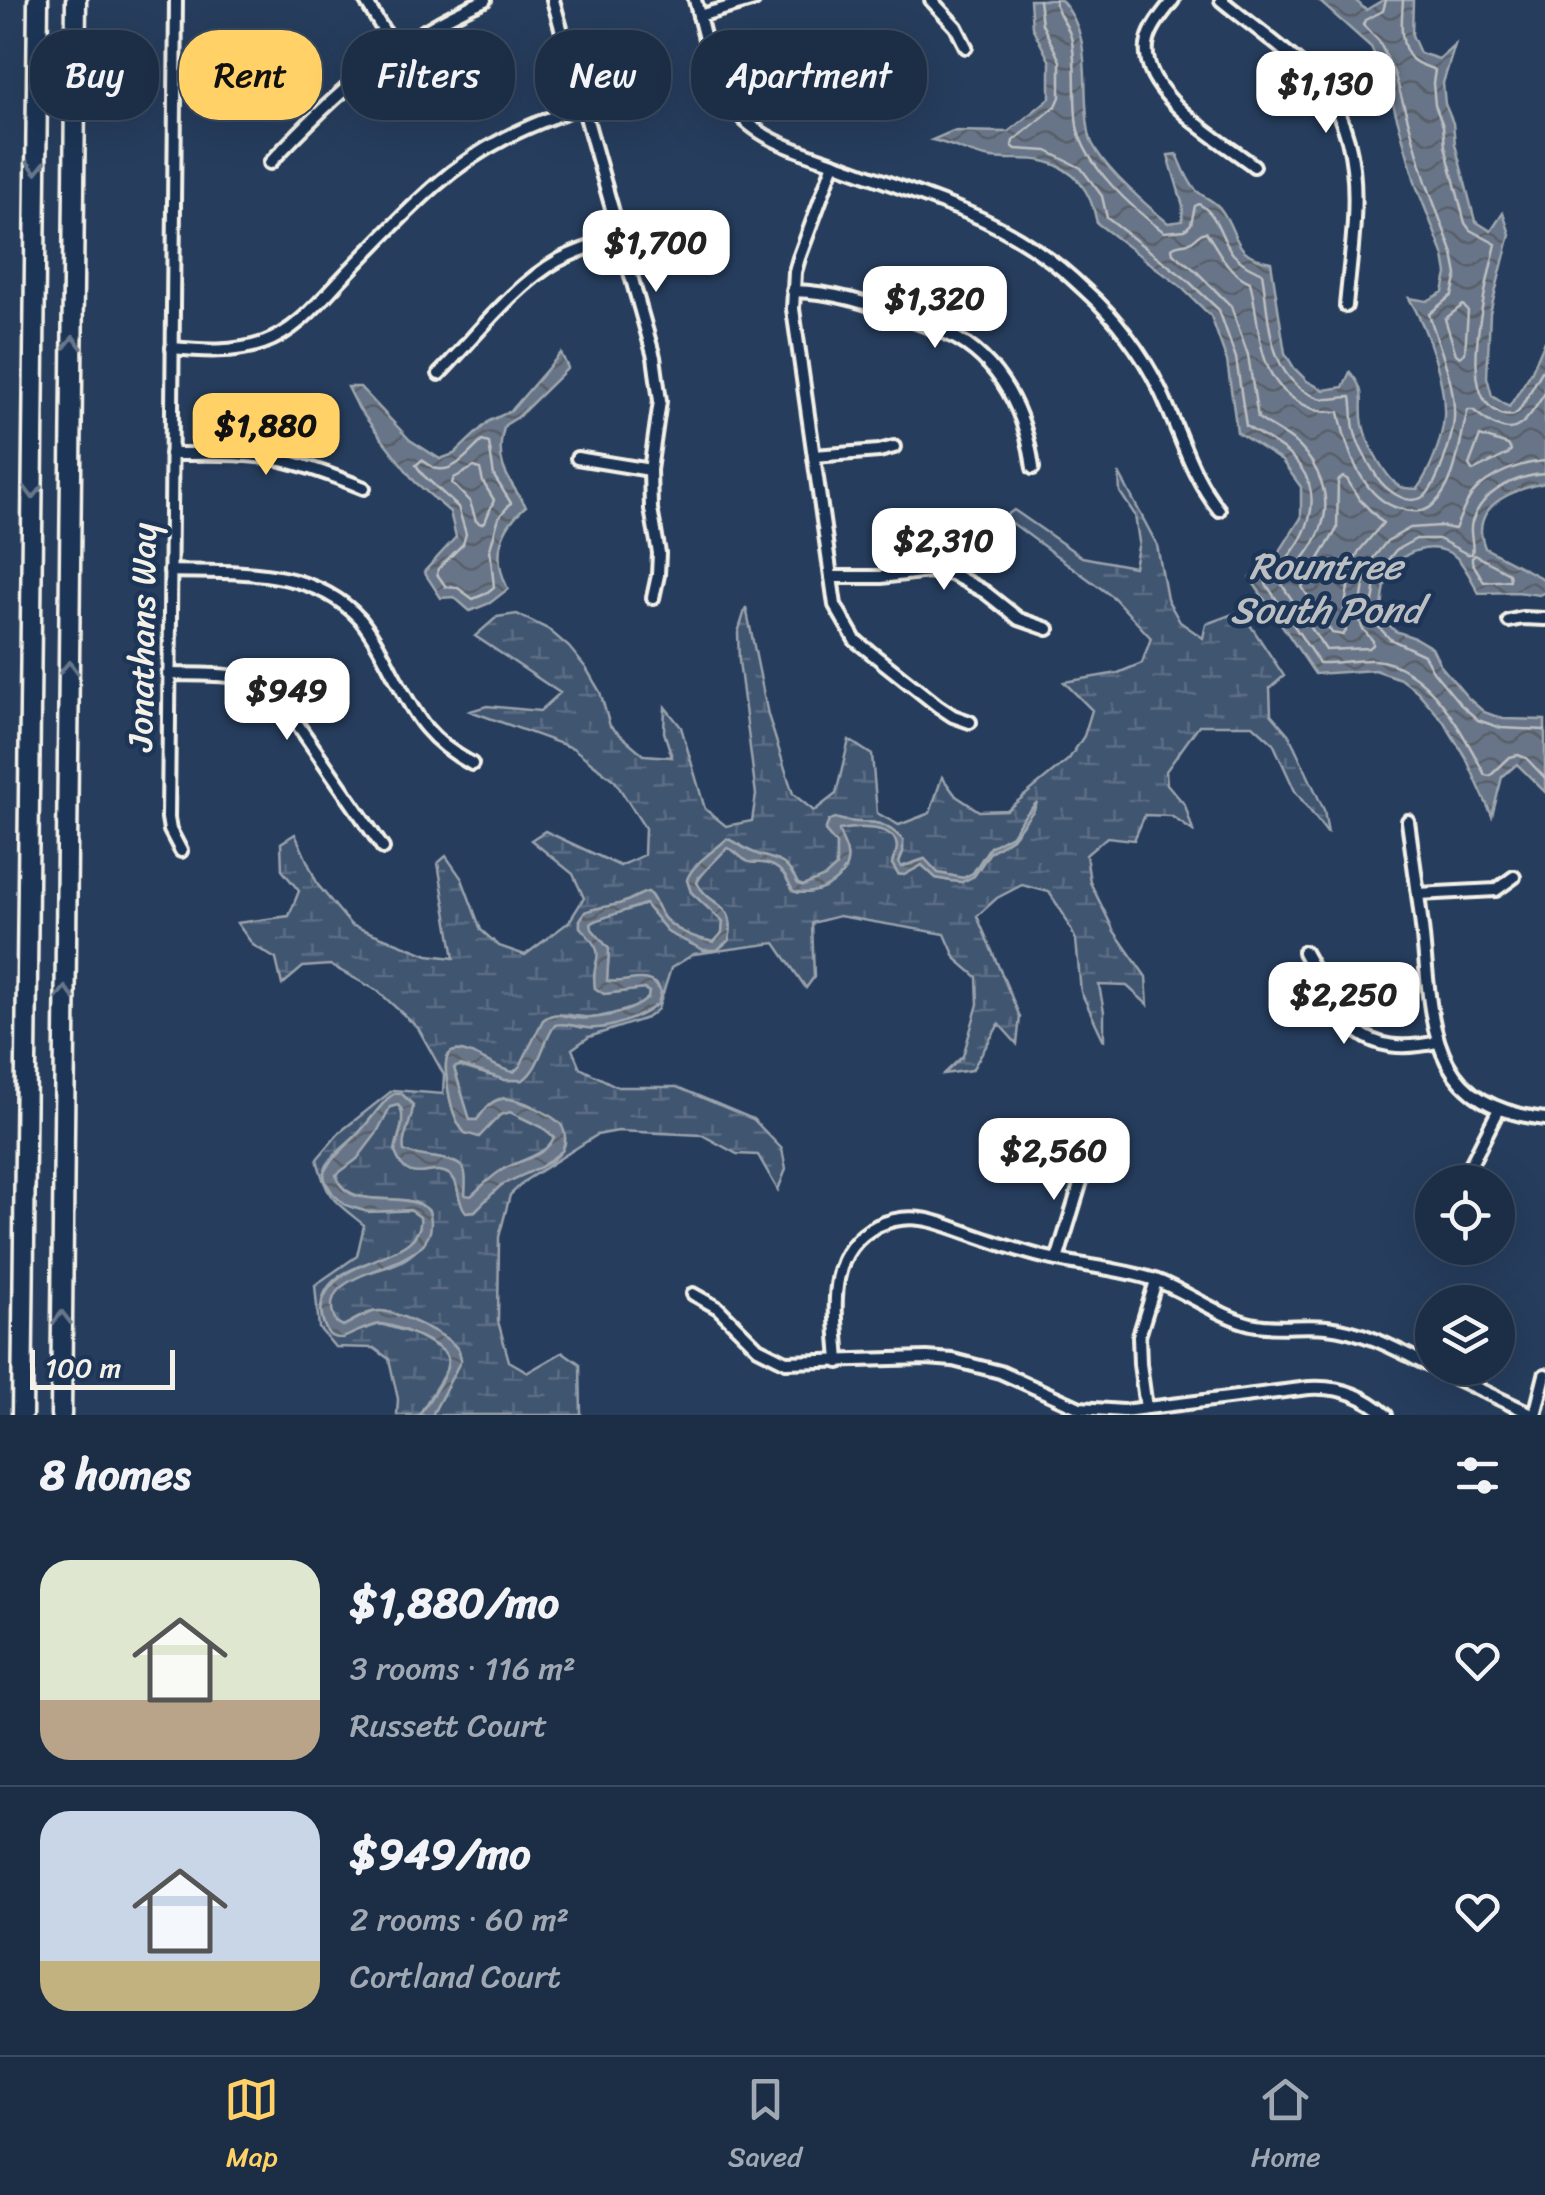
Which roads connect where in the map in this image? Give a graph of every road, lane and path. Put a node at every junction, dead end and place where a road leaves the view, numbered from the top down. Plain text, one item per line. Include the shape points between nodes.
1 (38, 0) edge
2 (76, 0) edge
3 (176, 0) edge
4 (366, 0) edge
5 (485, 0) edge
6 (553, 0) edge
7 (694, 0) edge
8 (754, 0) edge
9 (931, 0) edge
10 (1173, 0) edge
11 (1221, 0) edge
12 (699, 16) junction
13 (383, 30) edge
14 (425, 30) edge
15 (561, 30) edge
16 (966, 47) dead end
17 (342, 92) edge
18 (544, 120) edge
19 (587, 120) edge
20 (270, 163) dead end
21 (834, 163) junction
22 (1254, 166) dead end
23 (618, 238) junction
24 (793, 291) junction
25 (1346, 306) dead end
26 (172, 348) junction
27 (439, 374) dead end
28 (894, 448) dead end
29 (171, 454) junction
30 (814, 456) junction
31 (577, 458) dead end
32 (1033, 468) dead end
33 (650, 470) junction
34 (364, 488) dead end
35 (1219, 510) dead end
36 (170, 571) junction
37 (832, 578) junction
38 (653, 598) dead end
39 (1545, 619) edge
40 (1509, 620) dead end
41 (1048, 629) dead end
42 (168, 674) junction
43 (970, 722) dead end
44 (472, 764) dead end
45 (1408, 821) dead end
46 (382, 848) dead end
47 (181, 851) dead end
48 (1514, 877) dead end
49 (1418, 894) junction
50 (1304, 952) dead end
51 (1437, 1042) junction
52 (1499, 1109) junction
53 (1545, 1119) edge
54 (1081, 1149) dead end
55 (1471, 1165) edge
56 (1057, 1260) junction
57 (1156, 1280) junction
58 (694, 1294) dead end
59 (1415, 1359) edge
60 (839, 1362) junction
61 (1545, 1376) edge
62 (1471, 1385) edge
63 (1146, 1408) junction
64 (22, 1415) edge
65 (61, 1415) edge
66 (1386, 1415) edge
67 (1535, 1415) edge

1 -> 64 highway
65 -> 2 highway
3 - 26 street, Jonathans Way
4 - 13 street
5 - 14 street
6 - 15 street
7 - 12 street
8 - 12 street
9 - 16 street
10 - 22 street via 1150,33 1150,74 1185,113
11 - 25 street via 1310,73 1341,119 1355,176
12 - 21 street via 716,73 742,118 769,137
17 - 20 street
18 - 26 street via 460,165 278,336 223,350
19 - 23 street
21 - 24 street
21 - 35 street via 992,223 1088,292 1158,386 1196,475
23 - 27 street via 534,277
23 - 33 street via 654,357 660,401
24 - 30 street
24 - 32 street via 859,300 968,346 1013,398
26 - 29 street, Jonathans Way
28 - 30 street
29 - 34 street via 278,459
29 - 36 street, Jonathans Way
30 - 37 street
31 - 33 street
33 - 38 street via 659,553
36 - 42 street, Jonathans Way
36 - 44 street via 289,578 339,600 364,624 416,718
37 - 41 street via 952,574 1019,619
37 - 43 street via 835,606 854,640 938,706
39 - 40 street
42 - 46 street via 244,677 268,688
42 - 47 street, Jonathans Way via 168,818
45 - 49 street
48 - 49 street via 1496,890
49 - 51 street
50 - 51 street via 1336,1010 1367,1039 1411,1048
51 - 52 street via 1462,1084
52 - 53 street
52 - 55 street
54 - 56 street via 1082,1178
56 - 57 street
56 - 60 street via 922,1219 879,1225 859,1238 838,1270
57 - 59 street via 1250,1324 1348,1331
57 - 63 street via 1138,1336
58 - 60 street via 776,1358
60 - 63 street via 953,1360 1000,1372 1080,1408
61 - 67 street
62 - 67 street
63 - 66 street via 1320,1387 1355,1395

